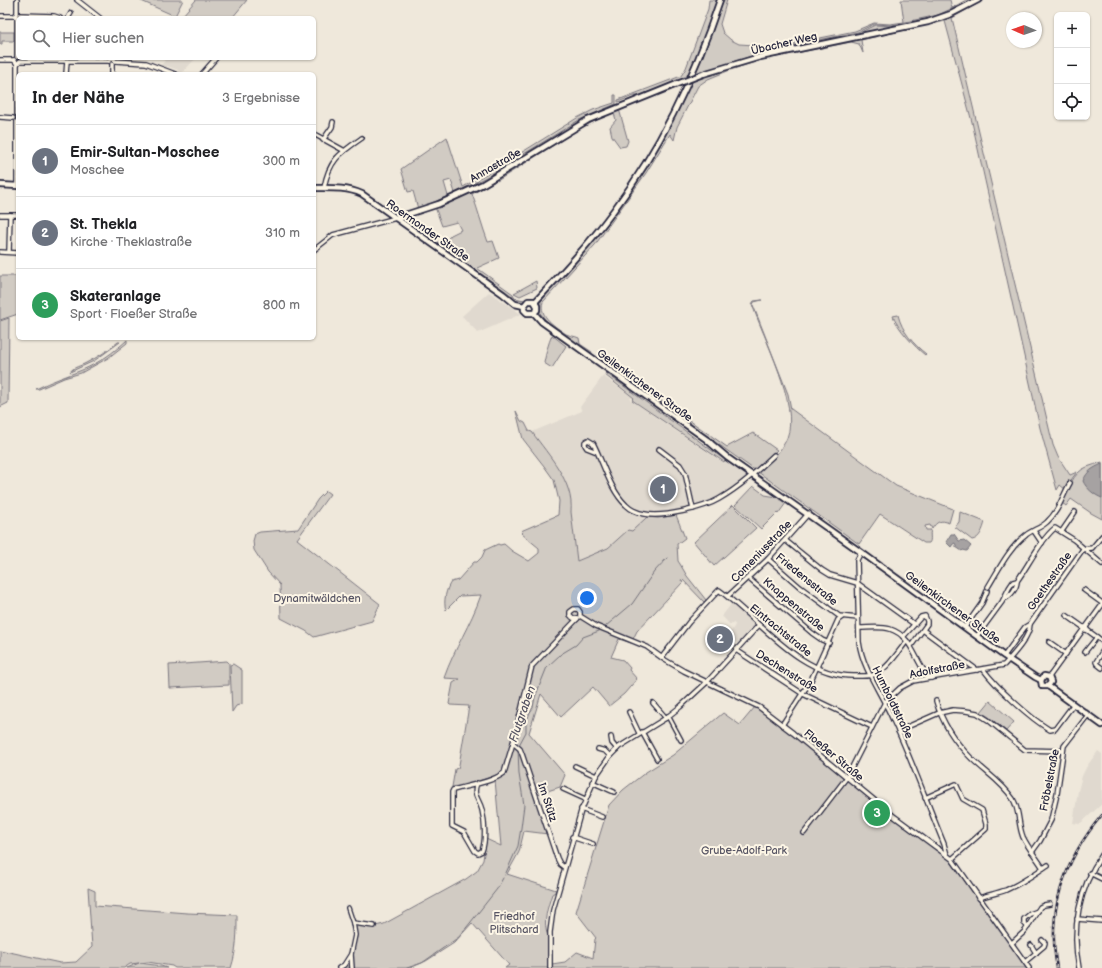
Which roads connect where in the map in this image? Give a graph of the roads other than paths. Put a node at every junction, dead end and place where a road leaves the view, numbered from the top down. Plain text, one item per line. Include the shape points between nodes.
1 (17, 0) edge
2 (77, 0) edge
3 (720, 0) edge
4 (978, 0) edge
5 (82, 2) edge
6 (71, 13) dead end
7 (0, 16) edge
8 (18, 16) edge
9 (54, 16) edge
10 (69, 16) edge
11 (98, 16) edge
12 (0, 60) edge
13 (18, 60) edge
14 (214, 60) edge
15 (67, 61) junction
16 (112, 61) edge
17 (163, 69) junction
18 (18, 72) edge
19 (66, 72) edge
20 (112, 72) edge
21 (162, 72) edge
22 (170, 72) edge
23 (204, 72) edge
24 (16, 114) edge
25 (598, 115) joint
26 (0, 118) edge
27 (13, 118) junction
28 (16, 121) edge
29 (332, 122) dead end
30 (316, 135) edge
31 (362, 138) dead end
32 (324, 140) junction
33 (343, 150) junction
34 (0, 186) edge
35 (16, 186) edge
36 (316, 188) edge
37 (324, 188) junction
38 (0, 215) edge
39 (10, 215) junction
40 (16, 215) edge
41 (396, 218) junction
42 (316, 248) edge
43 (0, 252) edge
44 (9, 252) junction
45 (16, 252) edge
46 (536, 302) junction
47 (524, 306) junction
48 (534, 313) junction
49 (659, 449) dead end
50 (597, 452) dead end
51 (774, 455) dead end
52 (753, 475) junction
53 (1070, 483) dead end
54 (693, 509) junction
55 (1075, 512) dead end
56 (808, 514) junction
57 (1034, 531) junction
58 (1062, 531) junction
59 (1102, 536) edge
60 (785, 540) junction
61 (1042, 543) junction
62 (1083, 548) junction
63 (861, 552) junction
64 (768, 559) junction
65 (1102, 564) edge
66 (748, 578) junction
67 (857, 583) junction
68 (1084, 590) dead end
69 (728, 596) junction
70 (1102, 604) edge
71 (1066, 615) dead end
72 (842, 617) junction
73 (858, 618) junction
74 (914, 624) junction
75 (1030, 624) junction
76 (759, 625) junction
77 (965, 627) junction
78 (859, 628) junction
79 (1085, 629) junction
80 (923, 630) junction
81 (977, 636) junction
82 (903, 637) junction
83 (1097, 637) junction
84 (907, 641) junction
85 (1102, 641) edge
86 (1049, 642) dead end
87 (828, 643) junction
88 (911, 646) junction
89 (736, 650) junction
90 (1085, 652) dead end
91 (1102, 652) edge
92 (1066, 654) junction
93 (1004, 656) junction
94 (662, 657) junction
95 (1009, 659) junction
96 (817, 668) junction
97 (1102, 668) edge
98 (983, 669) junction
99 (977, 670) junction
100 (871, 676) junction
101 (1049, 677) junction
102 (931, 678) junction
103 (1041, 680) junction
104 (706, 683) junction
105 (1048, 686) junction
106 (803, 694) junction
107 (936, 701) dead end
108 (884, 702) junction
109 (653, 703) dead end
110 (1073, 705) junction
111 (629, 712) dead end
112 (940, 713) junction
113 (1088, 715) junction
114 (667, 717) junction
115 (1101, 722) edge
116 (782, 725) junction
117 (872, 727) junction
118 (898, 731) junction
119 (641, 732) junction
120 (611, 737) dead end
121 (681, 740) dead end
122 (515, 745) junction
123 (617, 749) junction
124 (598, 750) dead end
125 (1063, 751) junction
126 (610, 756) junction
127 (657, 759) dead end
128 (575, 766) dead end
129 (596, 776) junction
130 (847, 777) junction
131 (592, 782) junction
132 (477, 783) junction
133 (563, 789) dead end
134 (614, 792) dead end
135 (925, 798) junction
136 (585, 799) junction
137 (581, 809) junction
138 (602, 817) dead end
139 (804, 832) dead end
140 (572, 837) junction
141 (593, 844) dead end
142 (1032, 852) junction
143 (946, 855) junction
144 (1102, 855) edge
145 (952, 859) junction
146 (1048, 865) dead end
147 (564, 867) junction
148 (1044, 868) junction
149 (1090, 873) junction
150 (1102, 879) edge
151 (979, 898) junction
152 (1050, 904) dead end
153 (348, 908) dead end
154 (1038, 911) junction
155 (1077, 919) junction
156 (1102, 921) edge
157 (353, 923) junction
158 (374, 926) dead end
159 (1028, 927) junction
160 (1042, 940) dead end
161 (1012, 943) junction
162 (1031, 945) dead end
163 (1036, 953) junction
164 (351, 954) junction
165 (1025, 962) junction
166 (339, 968) edge
167 (352, 968) edge
168 (550, 968) edge
169 (1029, 968) edge
170 (1079, 968) edge

1 - 8 street
2 - 5 street
3 - 46 main road via 690,81 646,164 592,238
4 - 25 main road, Übacher Weg, bridge via 928,22 742,62 703,74
5 - 11 street
6 - 10 street
7 - 8 street
8 - 9 street
12 - 13 street
13 - 15 street
13 - 18 street
14 - 23 street
15 - 16 street
15 - 19 street
16 - 17 street via 141,62
16 - 20 street
17 - 21 street
17 - 22 street
24 - 27 street
25 - 41 main road, Annastraße via 483,184 439,204
26 - 27 street
27 - 28 street
29 - 32 street via 332,127
30 - 32 street
31 - 33 street
32 - 33 street
33 - 37 street via 329,168
34 - 35 main road
36 - 37 main road, Roermonder Straße
37 - 41 main road, Roermonder Straße via 342,188 358,192
38 - 39 street
39 - 40 street
39 - 44 street
41 - 42 street via 333,235
41 - 47 main road, Roermonder Straße via 515,304
43 - 44 street
44 - 45 street
46 - 47 main road via 530,300
46 - 48 main road via 538,308
47 - 48 main road via 526,312
48 - 52 main road, Geilenkirchener Straße via 542,322
49 - 54 street via 680,465 685,473
50 - 54 street via 617,493 633,510 659,515
51 - 52 street
52 - 54 street via 720,499
52 - 56 main road, Geilenkirchener Straße
53 - 57 street via 1060,506 1046,523
55 - 58 street
56 - 60 street, Comeniusstraße
56 - 63 main road, Geilenkirchener Straße
57 - 61 street
57 - 77 street via 1013,548 982,603
58 - 61 street via 1055,528
58 - 62 street
59 - 62 street via 1092,548
60 - 64 street, Comeniusstraße
60 - 67 street via 830,575
61 - 81 street via 1017,581 1014,590 1004,599
62 - 65 street
62 - 75 street, Goethestraße
63 - 67 street, Humboldtstraße via 857,560
63 - 77 main road, Geilenkirchener Straße
64 - 66 street, Comeniusstraße
64 - 72 street, Friedensstraße via 800,587
66 - 69 street, Comeniusstraße
66 - 87 street, Knappenstraße via 812,633
67 - 73 street, Humboldtstraße
67 - 74 street
68 - 70 street
69 - 76 street, Eintrachtstraße
69 - 94 street, Comeniusstraße via 720,590 689,622
70 - 79 street
71 - 79 street
72 - 73 street, Friedensstraße
72 - 87 street via 838,620
73 - 78 street, Humboldtstraße
74 - 80 street via 926,616 927,624
74 - 82 street
75 - 93 street, Goethestraße
75 - 95 street, Goethestraße via 1026,635
76 - 89 street
76 - 96 street, Eintrachtstraße via 792,652
77 - 81 main road, Geilenkirchener Straße
78 - 82 street via 890,629
78 - 100 street, Humboldtstraße via 861,654
79 - 83 street
79 - 92 street
80 - 88 street
80 - 99 street
81 - 93 main road, Geilenkirchener Straße
82 - 84 street
83 - 85 street
83 - 90 street
84 - 88 street
84 - 100 street via 889,664
86 - 92 street
87 - 96 street
88 - 102 street via 923,669
89 - 104 street
89 - 106 street, Dechenstraße
91 - 97 street via 1096,662
92 - 101 street
93 - 95 main road, Geilenkirchener Straße
94 - 104 street, Floeßer Straße
94 - 122 street, Floeßer Straße via 647,647 578,617 532,666
95 - 98 street, Adolfstraße via 1004,664
95 - 103 main road, Geilenkirchener Straße
96 - 100 street, Eintrachtstraße via 836,675
96 - 106 street
98 - 99 street, Adolfstraße
98 - 110 street via 1011,698 1050,730 1055,729
99 - 102 street, Adolfstraße
100 - 108 street, Humboldtstraße
101 - 103 main road via 1044,676
101 - 105 main road via 1051,682
102 - 108 street, Adolfstraße via 907,684
103 - 105 main road via 1042,686
104 - 114 street
104 - 116 street, Floeßer Straße via 759,707
105 - 110 main road
106 - 116 street
106 - 117 street, Dechenstraße
107 - 112 street
108 - 117 street, Adolfstraße
108 - 118 street, Humboldtstraße
109 - 114 street
110 - 113 main road
111 - 119 street
112 - 118 street
112 - 125 street via 953,710 977,713 1025,750
112 - 142 street via 959,745 997,779 1014,800 1023,838
113 - 115 main road
113 - 125 street, Fröbelstraße
114 - 119 street
114 - 121 street
116 - 130 street, Floeßer Straße
117 - 130 street, Adolfstraße
118 - 135 street, Humboldtstraße
119 - 123 street
119 - 127 street
120 - 123 street via 612,744
122 - 132 street via 505,772
122 - 147 street, Im Stütz via 520,749 557,858
123 - 126 street
124 - 126 street via 605,751
125 - 142 street, Fröbelstraße via 1058,794 1051,820
126 - 129 street
128 - 129 street
129 - 131 street
130 - 139 street, Adolfstraße
130 - 143 street, Floeßer Straße
131 - 134 street
131 - 136 street
132 - 132 street via 452,792 452,826 464,832 478,853 482,851 484,840 482,811 475,794
133 - 136 street
135 - 143 street, Humboldtstraße
135 - 145 street via 956,784 963,799 982,810 986,828
136 - 137 street
137 - 138 street
137 - 140 street
140 - 141 street
140 - 147 street
142 - 148 street
143 - 145 street, Floeßer Straße
144 - 149 street
145 - 151 street, Floeßer Straße
146 - 148 street
147 - 168 street via 553,910
148 - 151 street via 1007,889
149 - 150 street
149 - 155 street
151 - 161 street, Floeßer Straße
152 - 154 street via 1042,905
153 - 157 street
154 - 159 street
154 - 159 street via 1024,920
155 - 156 street
155 - 170 street
157 - 158 street
157 - 164 street via 355,935
159 - 161 street
160 - 163 street via 1045,945
161 - 165 street, Floeßer Straße
162 - 163 street
163 - 165 street
164 - 166 street
164 - 167 street
165 - 169 street, Floeßer Straße

